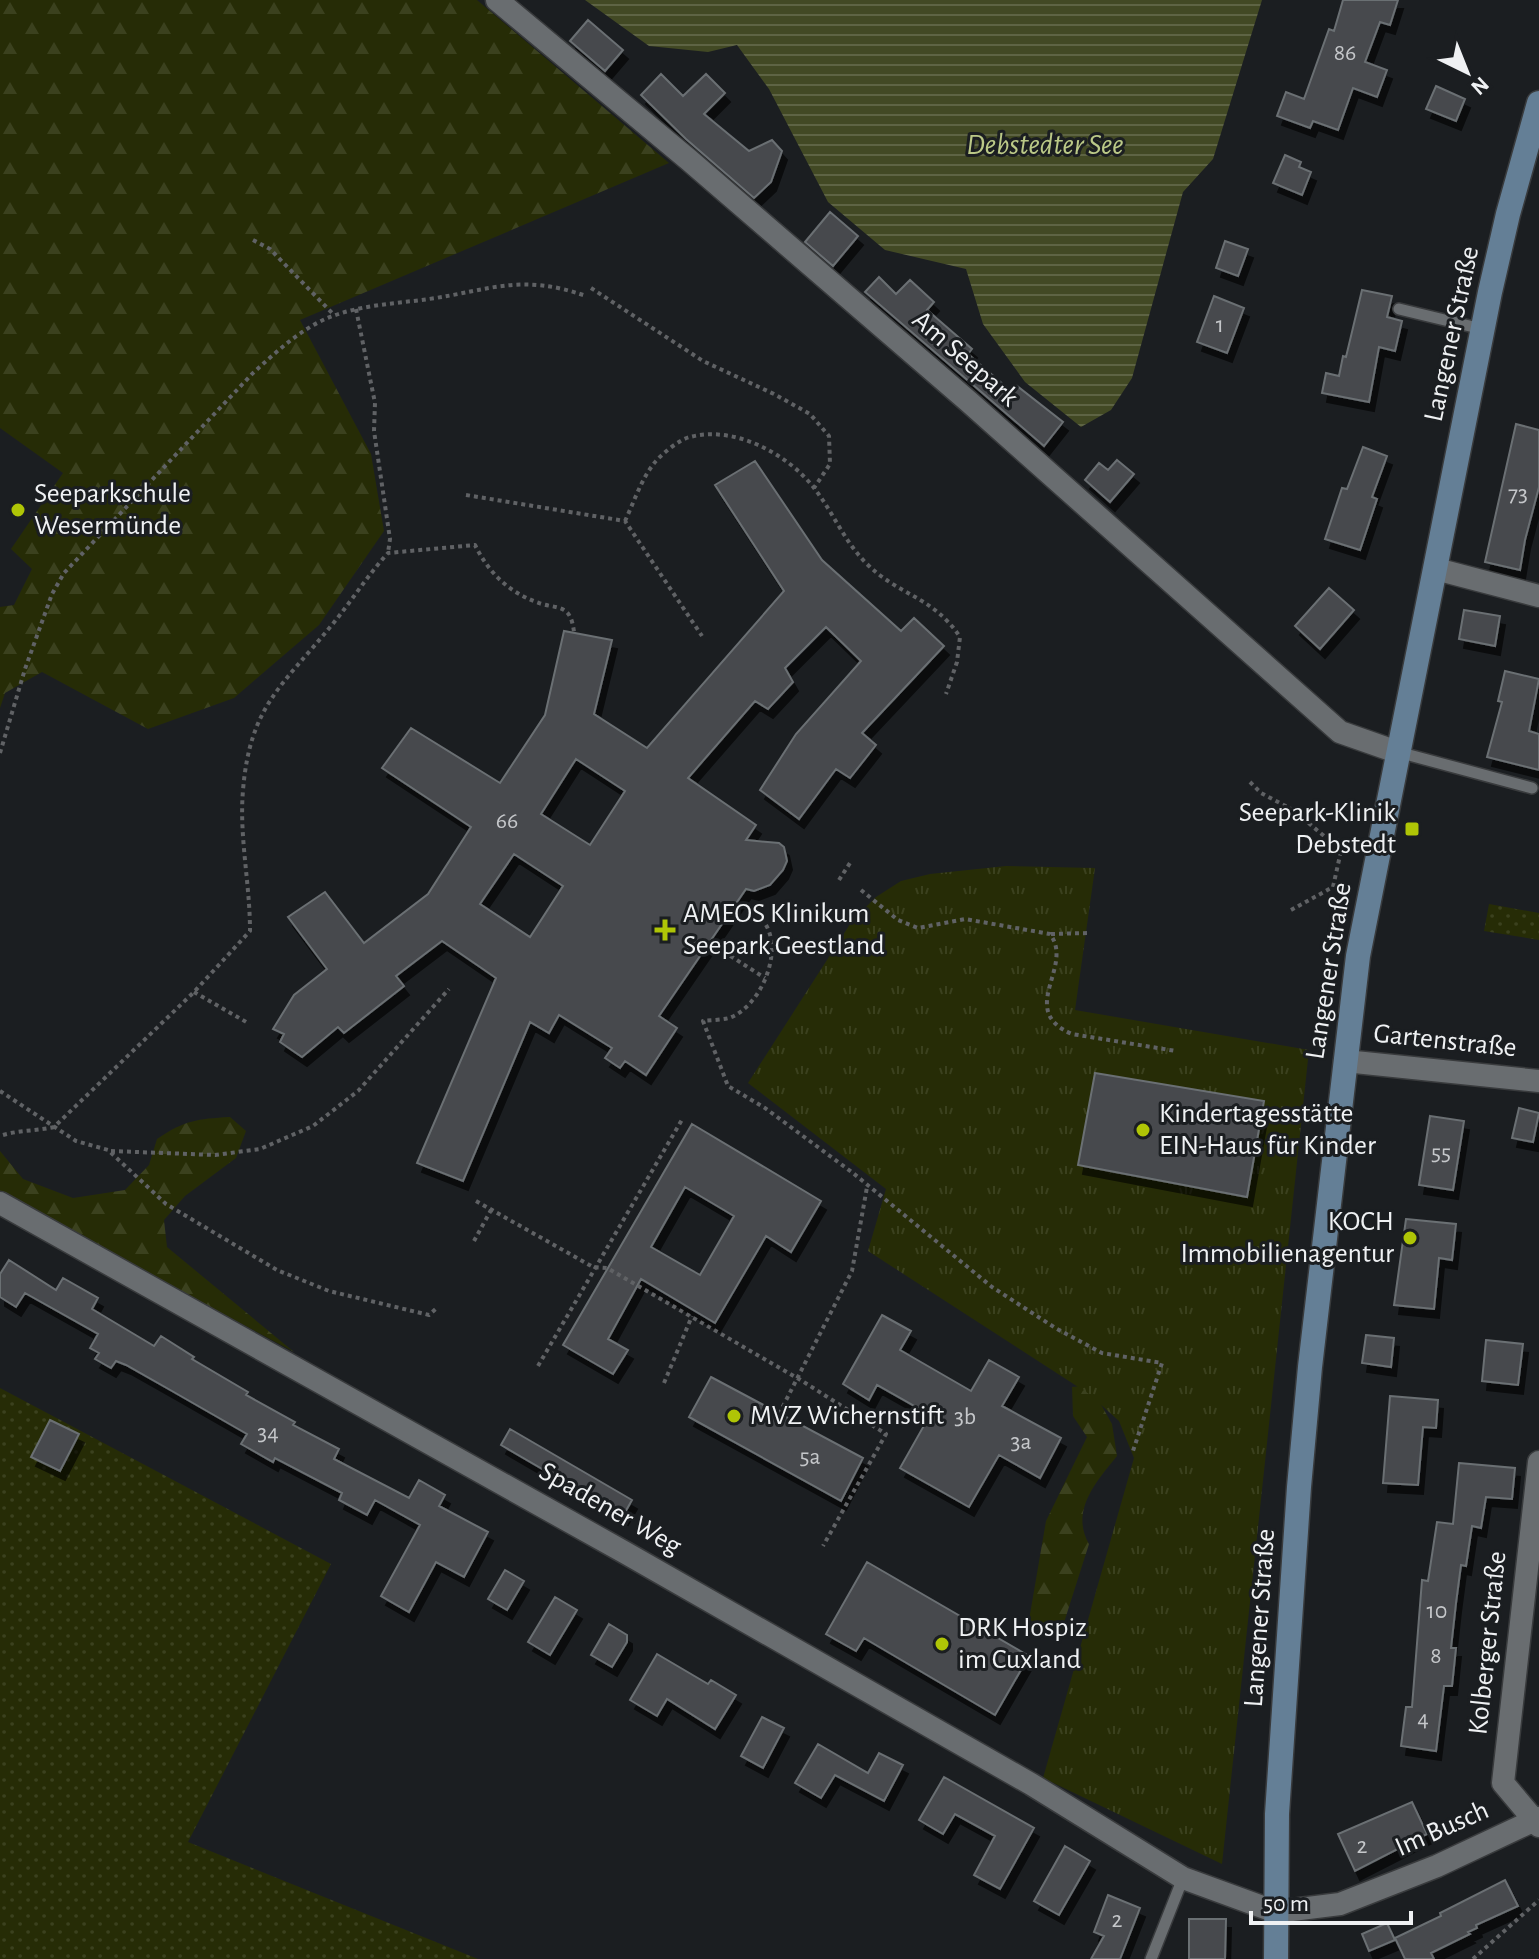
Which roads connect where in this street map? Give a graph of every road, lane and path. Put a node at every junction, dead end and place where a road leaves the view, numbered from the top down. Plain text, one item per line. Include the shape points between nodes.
1 (497, 0) edge
2 (1537, 116) edge
3 (253, 240) dead end
4 (591, 288) dead end
5 (586, 296) dead end
6 (356, 309) junction
7 (1399, 309) dead end
8 (334, 315) junction
9 (1482, 329) junction
10 (814, 488) junction
11 (466, 495) dead end
12 (625, 521) junction
13 (388, 553) junction
14 (1436, 569) junction
15 (1539, 596) edge
16 (574, 632) dead end
17 (702, 636) dead end
18 (946, 694) dead end
19 (1397, 752) junction
20 (0, 753) edge
21 (1250, 782) dead end
22 (1532, 788) dead end
23 (1343, 842) junction
24 (1378, 852) junction
25 (850, 863) dead end
26 (839, 880) dead end
27 (861, 890) dead end
28 (1291, 910) dead end
29 (766, 925) dead end
30 (1089, 933) dead end
31 (1050, 934) junction
32 (710, 943) dead end
33 (765, 979) junction
34 (449, 989) dead end
35 (194, 992) junction
36 (248, 1023) dead end
37 (1176, 1051) dead end
38 (1345, 1061) junction
39 (1539, 1081) edge
40 (0, 1091) edge
41 (683, 1118) dead end
42 (54, 1127) junction
43 (3, 1135) dead end
44 (108, 1150) junction
45 (867, 1186) junction
46 (476, 1201) dead end
47 (0, 1203) edge
48 (491, 1210) junction
49 (474, 1241) dead end
50 (593, 1267) junction
51 (438, 1307) dead end
52 (692, 1316) junction
53 (538, 1366) dead end
54 (799, 1379) junction
55 (664, 1383) dead end
56 (779, 1414) dead end
57 (1133, 1451) dead end
58 (1539, 1462) edge
59 (823, 1546) dead end
60 (1538, 1822) edge
61 (1183, 1878) junction
62 (1539, 1900) edge
63 (1276, 1912) junction
64 (1151, 1959) edge
65 (1276, 1959) edge
66 (1473, 1959) edge

1 - 19 street, Am Seepark via 968,401 1340,732
2 - 9 main road, Langener Straße
3 - 8 path via 270,249
4 - 10 path via 703,361 810,414 829,436 830,464
5 - 6 path via 539,284 511,284
6 - 8 path
6 - 13 path via 375,403
7 - 9 lane
8 - 20 path via 299,334 253,373 64,573 25,669
9 - 14 main road, Langener Straße
10 - 12 path via 787,460 756,445 719,433 688,437 655,462
10 - 18 path via 871,569 938,611 960,637
11 - 12 path
12 - 17 path
13 - 16 path via 475,545 500,581 519,596 564,610
13 - 35 path via 265,705 249,744 243,789 241,830 250,931
14 - 15 street
14 - 19 main road, Langener Straße
19 - 22 lane
19 - 24 main road, Langener Straße
21 - 23 path via 1324,836
23 - 24 path
23 - 28 path via 1333,887
24 - 38 main road, Langener Straße
25 - 26 path
27 - 31 path via 898,920 918,928 965,919
29 - 33 path via 773,949
30 - 31 path
31 - 37 path via 1056,957 1046,1004 1059,1029
32 - 33 path
33 - 45 path via 741,1010 703,1021 728,1086
34 - 44 path via 358,1091 313,1126 260,1149 215,1155
35 - 36 path
35 - 42 path
38 - 39 street, Gartenstraße
38 - 63 main road, Langener Straße via 1299,1487 1279,1773
40 - 42 path
41 - 50 path
42 - 43 path
42 - 44 path via 76,1141
44 - 51 path via 166,1204 277,1270 359,1299 429,1315
45 - 54 path via 852,1271
45 - 57 path via 992,1287 1057,1329 1102,1353 1162,1363
46 - 48 path
47 - 61 street, Spadener Weg via 1031,1784
48 - 49 path
48 - 50 path
50 - 52 path via 607,1268
50 - 53 path
52 - 54 path
52 - 55 path
54 - 56 path
54 - 59 path via 886,1434
58 - 60 street, Kolberger Straße via 1503,1783
60 - 63 street, Im Busch via 1340,1904
61 - 63 street, Spadener Weg
61 - 64 lane
62 - 66 path
63 - 65 main road, Langener Straße

